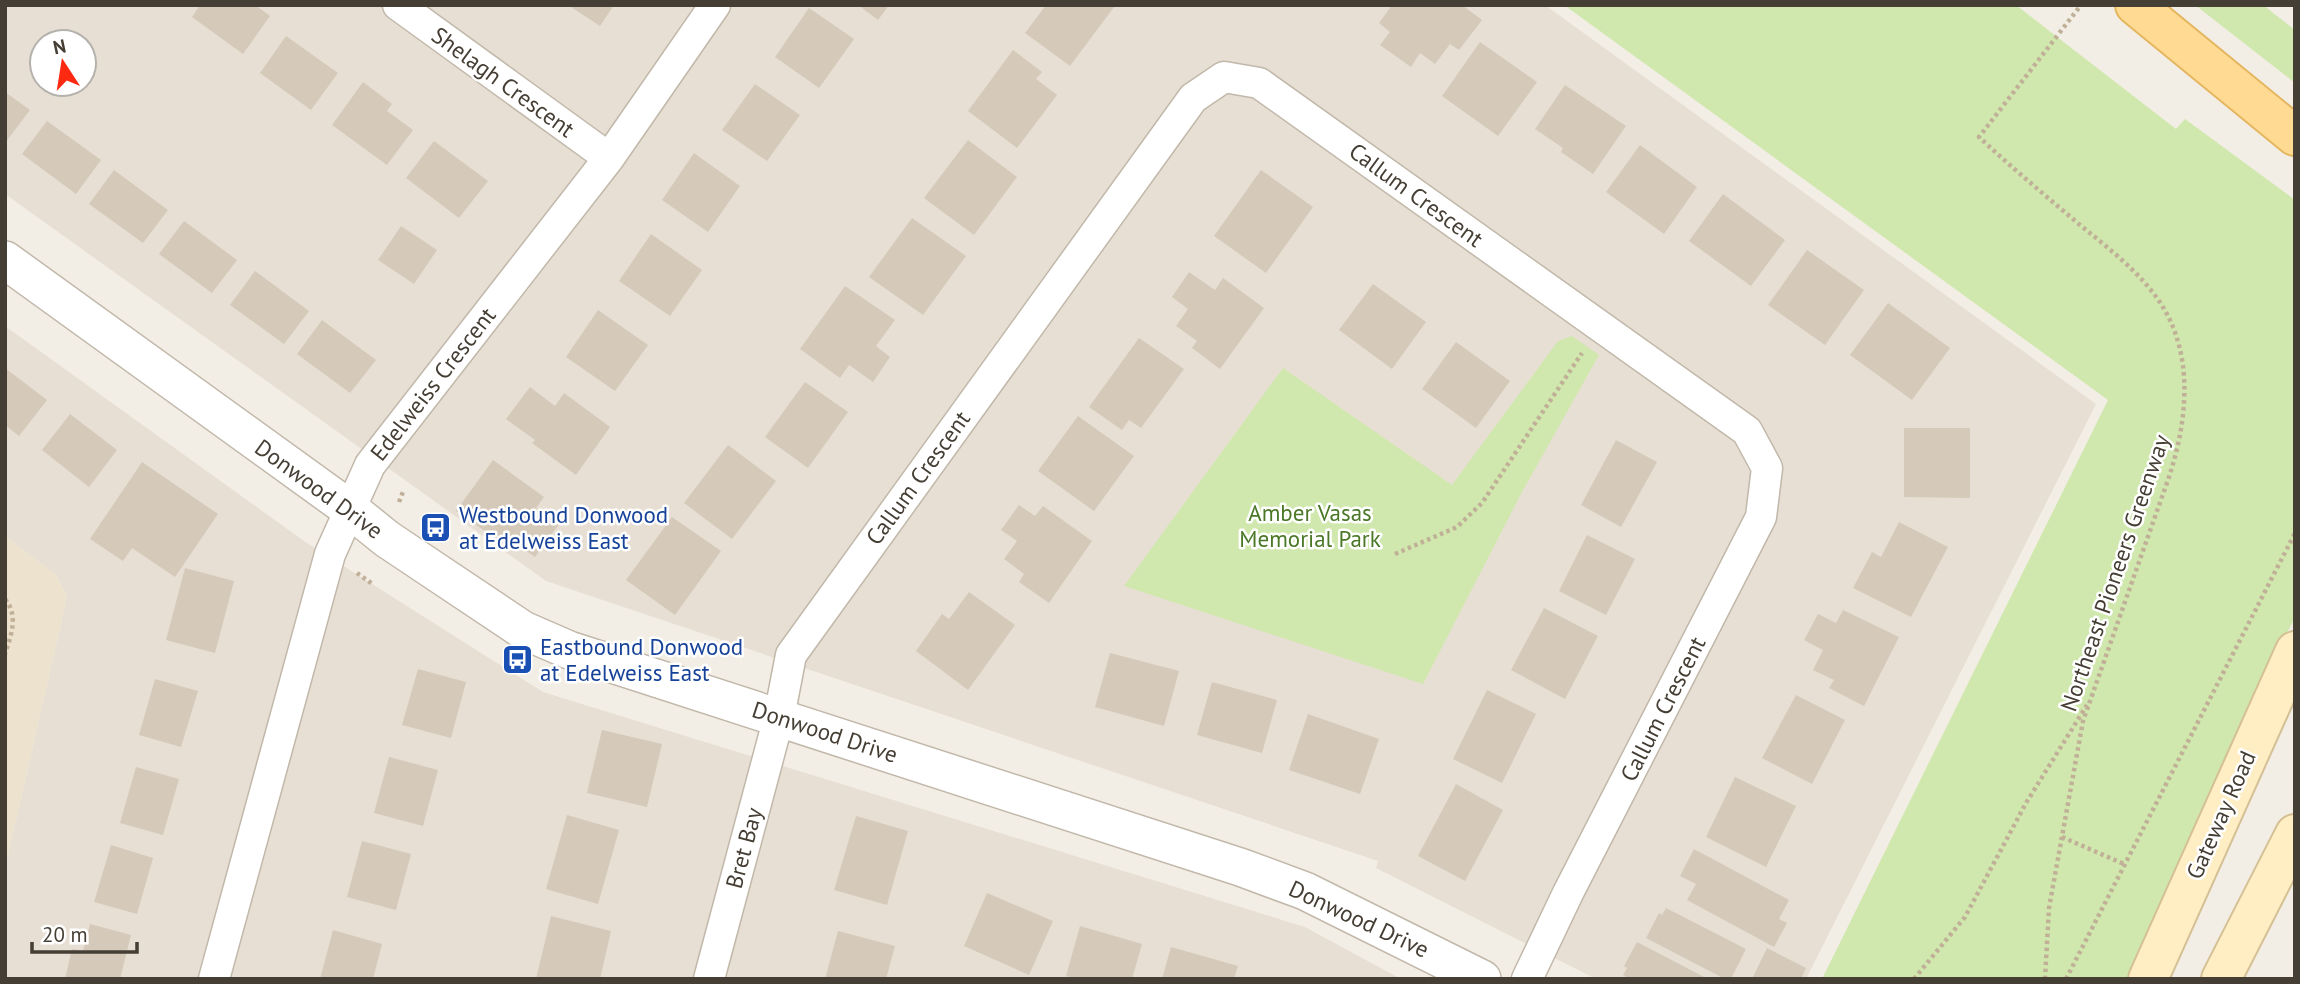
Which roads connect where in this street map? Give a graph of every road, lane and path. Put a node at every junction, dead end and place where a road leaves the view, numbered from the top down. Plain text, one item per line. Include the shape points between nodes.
1 (398, 5) edge
2 (715, 5) edge
3 (2081, 5) edge
4 (2135, 5) edge
5 (2259, 106) junction
6 (2295, 136) edge
7 (609, 158) junction
8 (2295, 161) edge
9 (5, 260) edge
10 (1600, 326) junction
11 (351, 510) junction
12 (443, 518) dead end
13 (436, 528) dead end
14 (2295, 533) edge
15 (1395, 554) dead end
16 (5, 598) edge
17 (2295, 651) edge
18 (5, 654) edge
19 (2091, 699) junction
20 (779, 717) junction
21 (2295, 834) edge
22 (2062, 837) junction
23 (2124, 864) junction
24 (214, 979) edge
25 (709, 979) edge
26 (1482, 979) edge
27 (1527, 979) edge
28 (1914, 979) edge
29 (2045, 979) edge
30 (2066, 979) edge
31 (2148, 979) edge
32 (2221, 979) edge

1 - 7 street, Shelagh Crescent
2 - 7 street, Edelweiss Crescent
3 - 19 path, Northeast Pioneers Greenway via 1979,138 2128,265 2157,299 2171,325 2185,380 2179,448
4 - 5 main road
5 - 6 main road
5 - 8 main road
7 - 11 street, Edelweiss Crescent via 370,465
9 - 11 street, Donwood Drive
10 - 15 path via 1482,503 1457,527
10 - 20 street, Callum Crescent via 1259,83 1224,77 1193,98 791,655
10 - 27 street, Callum Crescent via 1747,431 1767,468 1761,517
11 - 20 street, Donwood Drive via 523,630 569,650
11 - 24 street, Edelweiss Crescent via 330,554
12 - 13 path
14 - 23 path
16 - 18 path via 14,626
17 - 31 main road, Gateway Road
19 - 22 path, Northeast Pioneers Greenway via 2074,761
19 - 28 path via 2026,803 1965,917
20 - 25 street, Bret Bay
20 - 26 street, Donwood Drive via 1292,886
21 - 32 main road
22 - 23 path
22 - 29 path, Northeast Pioneers Greenway via 2049,908
23 - 30 path

